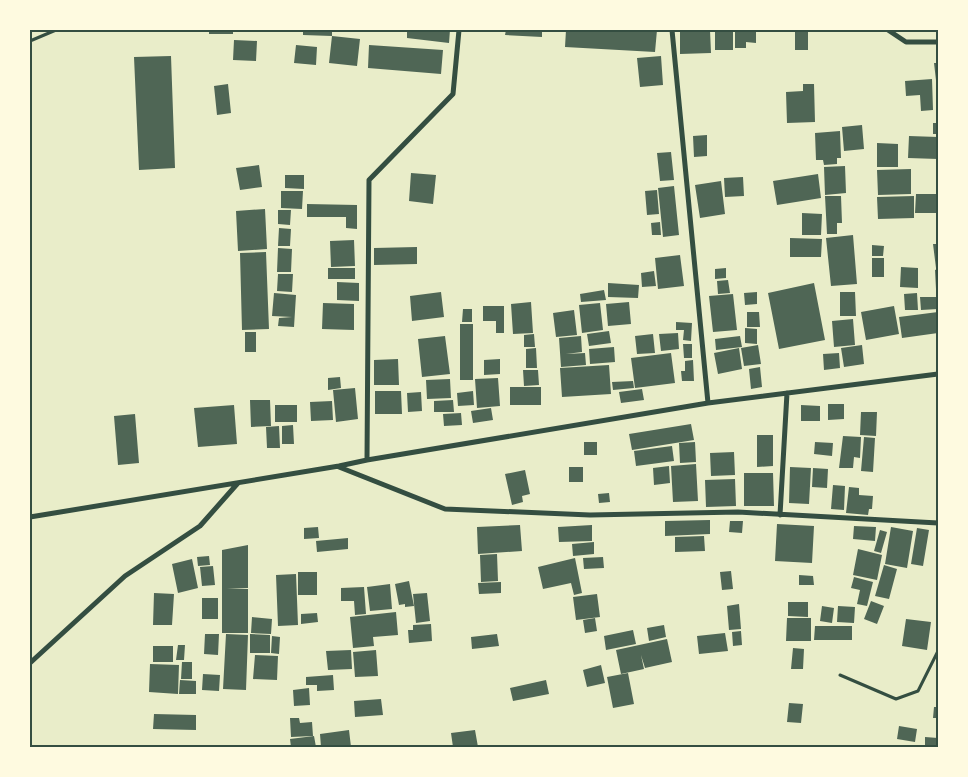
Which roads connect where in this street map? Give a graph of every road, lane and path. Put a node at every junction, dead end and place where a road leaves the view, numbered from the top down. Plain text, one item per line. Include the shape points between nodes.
1 (56, 30) edge
2 (459, 30) edge
3 (672, 30) edge
4 (888, 30) edge
5 (30, 41) edge
6 (938, 42) edge
7 (938, 374) edge
8 (787, 393) junction
9 (708, 402) junction
10 (367, 460) junction
11 (339, 466) junction
12 (239, 482) junction
13 (780, 514) junction
14 (30, 517) edge
15 (938, 523) edge
16 (938, 651) edge
17 (30, 663) edge
18 (840, 675) dead end

1 - 5 path
2 - 10 street via 453,94 370,180
3 - 9 street
4 - 6 street via 906,42
7 - 8 street
8 - 9 street
8 - 13 street
9 - 10 street
10 - 11 street
11 - 12 street
11 - 13 street via 445,509 590,515
12 - 14 street
12 - 17 street via 200,526 125,576
13 - 15 street
16 - 18 path via 918,692 896,700

